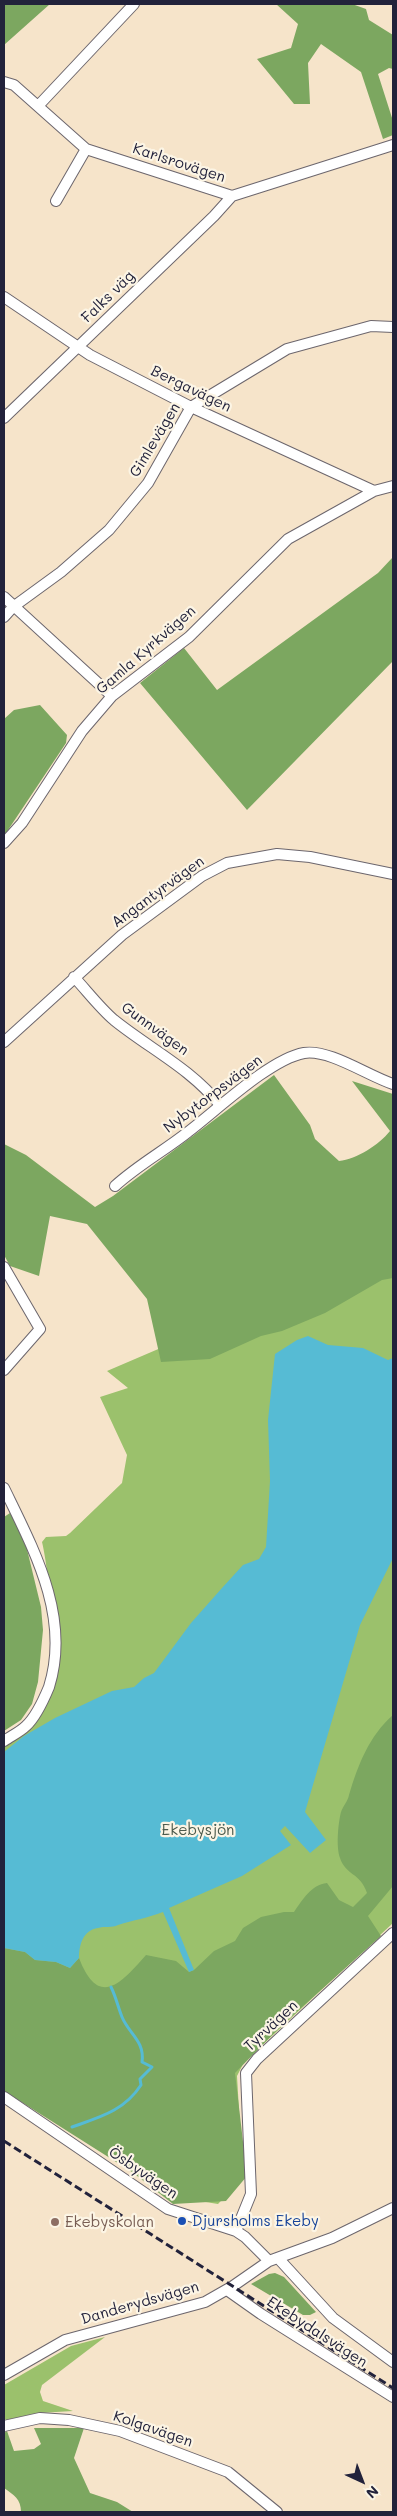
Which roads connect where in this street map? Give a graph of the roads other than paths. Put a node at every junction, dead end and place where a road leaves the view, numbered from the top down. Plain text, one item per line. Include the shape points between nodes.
1 (134, 4) edge
2 (4, 82) edge
3 (38, 106) junction
4 (393, 145) edge
5 (86, 149) junction
6 (232, 196) junction
7 (56, 201) dead end
8 (4, 298) edge
9 (393, 327) edge
10 (78, 348) junction
11 (191, 407) junction
12 (4, 418) edge
13 (393, 486) edge
14 (374, 491) junction
15 (4, 598) edge
16 (13, 607) junction
17 (4, 617) edge
18 (112, 696) junction
19 (4, 843) edge
20 (393, 874) edge
21 (74, 977) junction
22 (4, 1042) edge
23 (393, 1084) edge
24 (220, 1104) junction
25 (115, 1186) dead end
26 (4, 1267) edge
27 (4, 1370) edge
28 (4, 1488) edge
29 (4, 1741) edge
30 (392, 1936) edge
31 (4, 2097) edge
32 (393, 2208) edge
33 (236, 2231) junction
34 (274, 2260) junction
35 (227, 2290) junction
36 (393, 2362) edge
37 (4, 2375) edge
38 (393, 2397) edge
39 (4, 2426) edge
40 (277, 2512) edge

1 - 3 street
2 - 3 street, Karlsrovägen via 14,85
3 - 5 street, Karlsrovägen
4 - 6 street, Karlsrovägen
5 - 6 street, Karlsrovägen
5 - 7 street
6 - 10 street, Falks väg
8 - 10 street, Bergavägen
9 - 11 street, Gimlevägen via 371,326 287,349
10 - 11 street, Bergavägen
10 - 12 street, Falks väg
11 - 14 street, Bergavägen
11 - 16 street, Gimlevägen via 148,483 109,530 61,572
13 - 14 street, Gamla Kyrkvägen
14 - 18 street, Gamla Kyrkvägen via 288,539 189,637
15 - 16 street
16 - 17 street, Gimlevägen
16 - 18 street
18 - 19 street, Gamla Kyrkvägen via 82,731 22,823
20 - 21 street, Angantyrvägen via 310,857 277,854 228,863 202,876 122,935
21 - 22 street, Angantyrvägen
21 - 24 street, Gunnvägen via 113,1018 187,1071
23 - 24 street, Nybytorpsvägen via 330,1057 303,1053 278,1063
24 - 25 street, Nybytorpsvägen via 191,1130 135,1168
26 - 27 street via 40,1329
28 - 29 street via 35,1549 54,1616 55,1642 54,1668 45,1698 27,1726
30 - 33 street, Tyrvägen via 257,2059 246,2073 251,2194
31 - 33 street, Ösbyvägen via 168,2209
32 - 34 street, Danderydsvägen via 332,2238
33 - 34 street, Ösbyvägen
34 - 35 street, Danderydsvägen
34 - 36 street, Ösbyvägen via 332,2318
35 - 37 street, Danderydsvägen via 205,2302 65,2340
35 - 38 street, Ekebydalsvägen
39 - 40 street, Kolgavägen via 40,2418 69,2420 120,2431 228,2472

